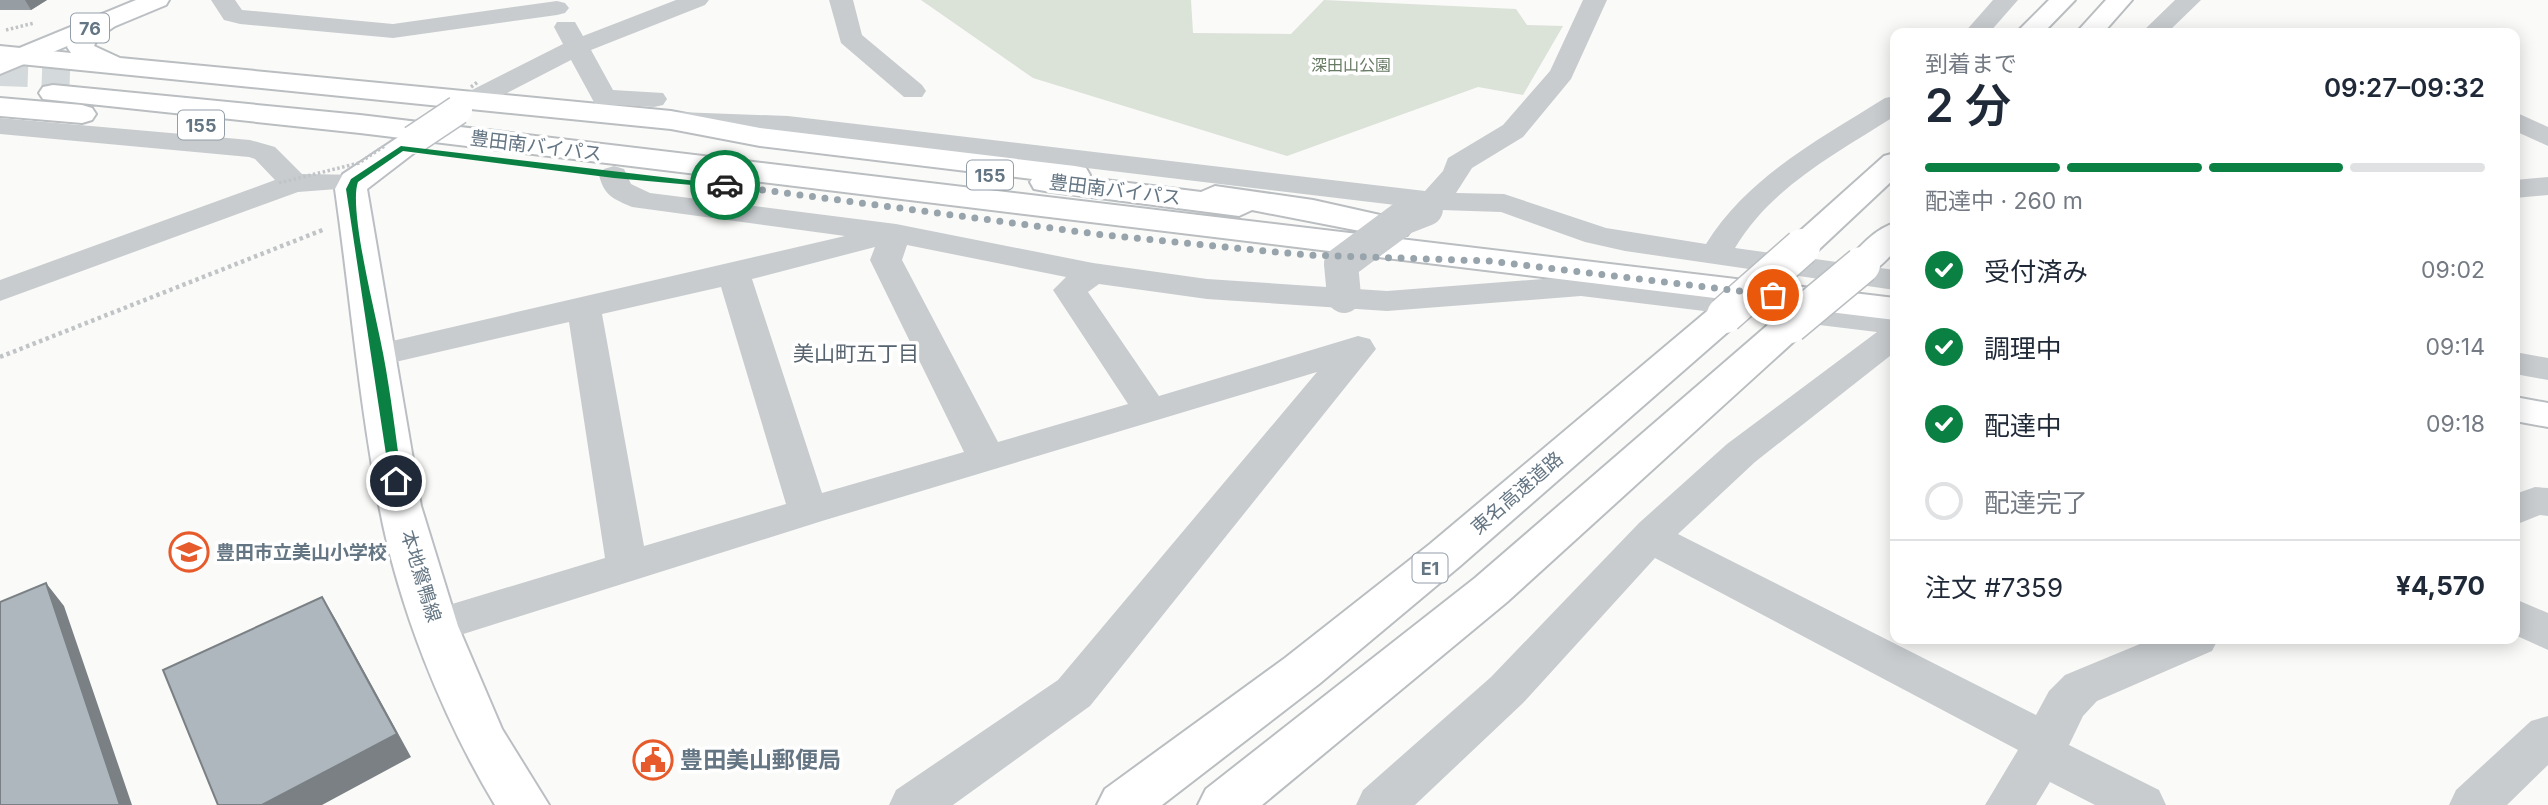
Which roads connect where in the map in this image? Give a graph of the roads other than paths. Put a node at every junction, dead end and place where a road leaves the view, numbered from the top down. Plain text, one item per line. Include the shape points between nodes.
1 (157, 0) edge
2 (223, 0) edge
3 (697, 0) edge
4 (841, 0) edge
5 (1595, 0) edge
6 (2006, 0) edge
7 (2063, 0) edge
8 (2120, 0) edge
9 (2189, 0) edge
10 (556, 4) edge
11 (119, 9) edge
12 (1981, 28) edge
13 (2034, 28) edge
14 (2094, 28) edge
15 (2158, 28) edge
16 (576, 47) junction
17 (6, 57) edge
18 (97, 69) junction
19 (913, 90) dead end
20 (49, 101) junction
21 (465, 105) junction
22 (1890, 107) edge
23 (0, 110) edge
24 (663, 110) junction
25 (126, 118) junction
26 (2520, 123) edge
27 (0, 126) edge
28 (96, 136) junction
29 (2548, 138) edge
30 (407, 144) junction
31 (1890, 167) edge
32 (614, 175) junction
33 (294, 183) junction
34 (2548, 186) edge
35 (2520, 189) edge
36 (354, 200) junction
37 (1424, 213) junction
38 (896, 233) junction
39 (1890, 238) edge
40 (1714, 256) junction
41 (1490, 261) junction
42 (1093, 273) junction
43 (734, 274) junction
44 (1890, 278) edge
45 (0, 291) edge
46 (1890, 291) edge
47 (1344, 296) junction
48 (1890, 308) edge
49 (584, 309) junction
50 (1890, 323) edge
51 (1890, 339) edge
52 (1357, 349) junction
53 (378, 355) junction
54 (2520, 364) edge
55 (2548, 369) edge
56 (2520, 385) edge
57 (2548, 390) edge
58 (2520, 410) edge
59 (1151, 411) junction
60 (2548, 415) edge
61 (2520, 420) edge
62 (2548, 426) edge
63 (987, 459) junction
64 (2548, 502) edge
65 (2520, 508) edge
66 (807, 511) junction
67 (1650, 538) junction
68 (627, 567) junction
69 (2520, 618) edge
70 (435, 626) junction
71 (2548, 633) edge
72 (2184, 644) edge
73 (2548, 735) edge
74 (2044, 748) junction
75 (523, 805) edge
76 (914, 805) edge
77 (1123, 805) edge
78 (1224, 805) edge
79 (1381, 805) edge
80 (2010, 805) edge
81 (2141, 805) edge
82 (2474, 805) edge

1 - 11 main road, 76
2 - 10 street via 233,15 240,17 393,30
3 - 16 street
4 - 19 street via 850,38
5 - 37 street via 1562,73 1513,131 1458,164 1457,172
6 - 12 street
7 - 13 main road
8 - 14 main road
9 - 15 street
10 - 16 street
11 - 17 main road, 76
11 - 18 main road, 155 via 86,35 80,47
16 - 21 street
16 - 24 street via 604,98
17 - 18 main road, 155
18 - 21 main road, 155
18 - 37 main road, 豊田南バイパス / 155 via 1180,198
20 - 23 main road, 155
20 - 25 main road, 155
20 - 41 main road, 豊田南バイパス / 155 via 360,124
21 - 24 main road, 155
21 - 30 main road, bridge
22 - 40 street via 1763,195 1738,219
24 - 37 street
24 - 37 main road, 155 via 760,137 1037,169 1272,204
25 - 28 street
25 - 30 main road, 155
26 - 29 street
27 - 28 street
28 - 33 street via 250,149 265,153
30 - 32 main road, 155
30 - 36 main road
31 - 77 main road, 東名高速道路 / E1, bridge via 1445,555 1302,671
32 - 38 street via 617,188 643,201
32 - 41 main road, 155 via 778,190 1104,235 1294,254
33 - 36 street
33 - 45 street
34 - 35 street
36 - 53 main road, 本地鴛鴨線
37 - 40 street via 1504,203 1596,235
37 - 46 main road, 豊田南バイパス / 155 via 1541,250
37 - 47 street, bridge via 1404,218 1341,264
38 - 42 street
38 - 43 street
38 - 63 street via 886,260
39 - 78 main road, bridge via 1491,590
40 - 44 street
41 - 48 main road, 豊田南バイパス / 155
42 - 47 street via 1207,289
42 - 59 street via 1070,290
43 - 49 street
43 - 66 street
47 - 50 street via 1387,301 1581,286
47 - 52 street via 1365,314
49 - 53 street
49 - 68 street
51 - 67 street via 1741,453
52 - 59 street
52 - 76 street via 1074,693
53 - 70 main road, 本地鴛鴨線 via 400,506
54 - 55 street
56 - 57 main road
58 - 60 main road
59 - 63 street
61 - 62 street
63 - 66 street
64 - 65 street via 2535,501
66 - 68 street
67 - 74 street
67 - 79 street via 1507,690
68 - 70 street
69 - 71 street
70 - 75 main road, 本地鴛鴨線 via 481,738
72 - 74 street via 2081,688 2065,704
73 - 82 street
74 - 80 street
74 - 81 street

